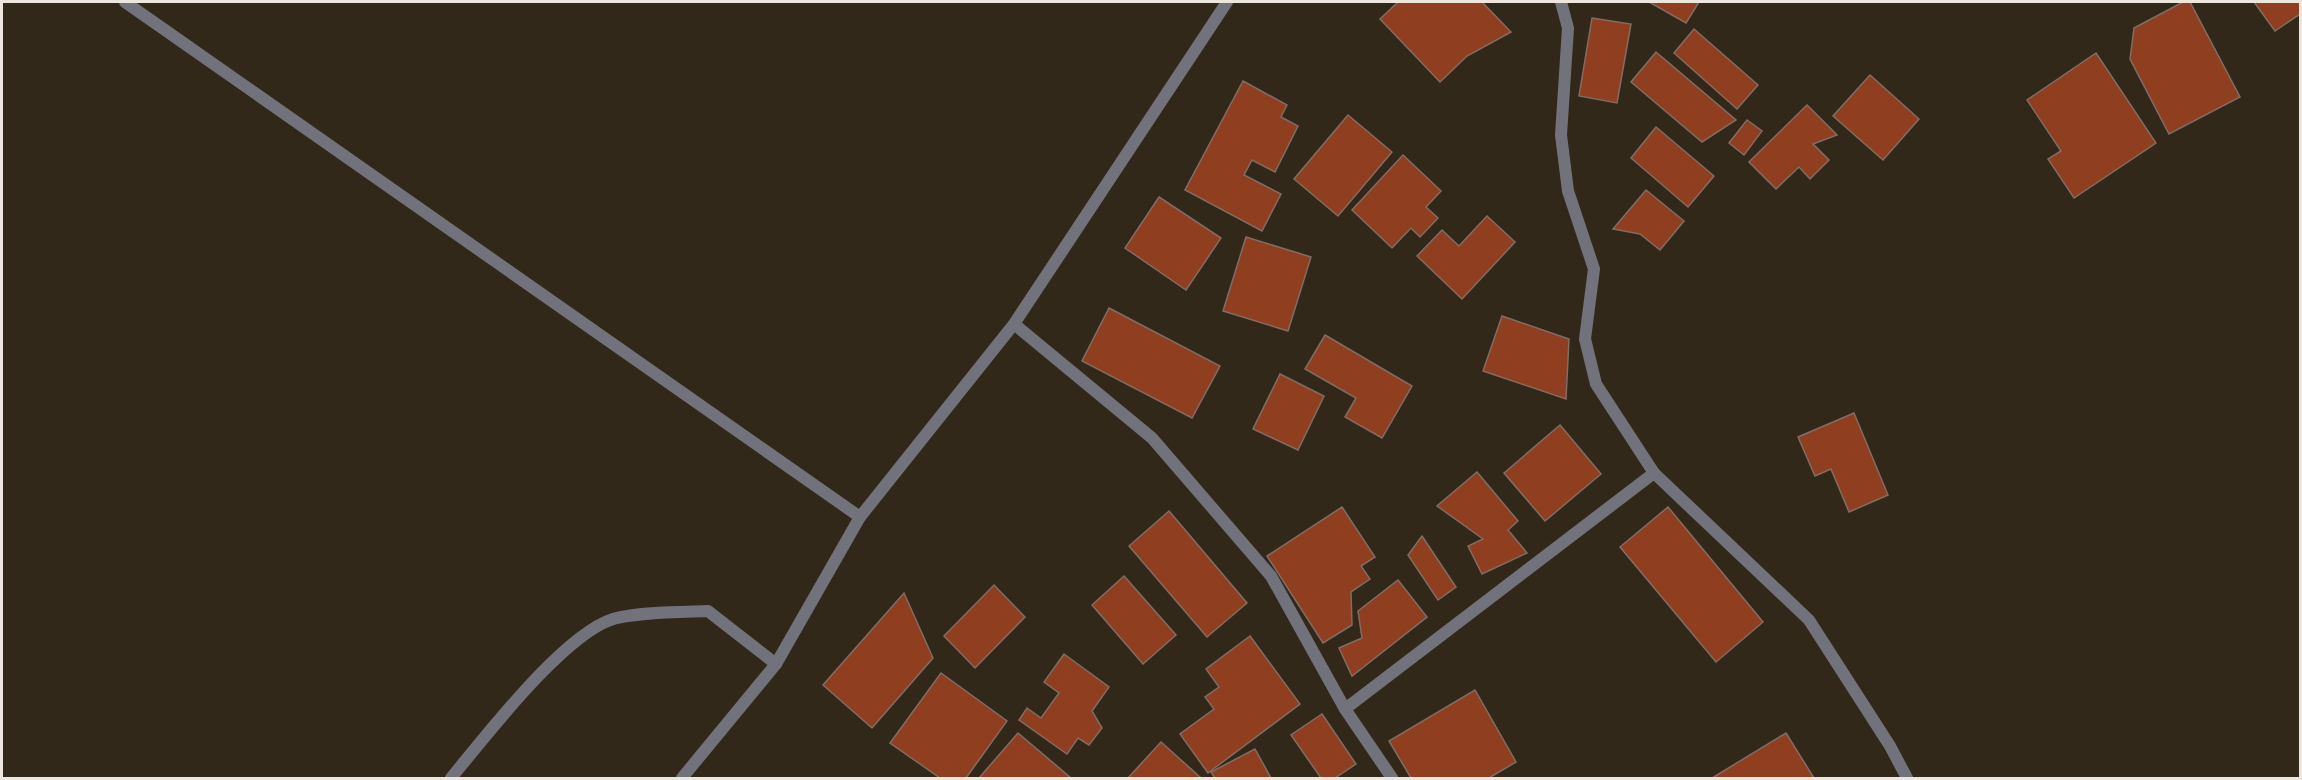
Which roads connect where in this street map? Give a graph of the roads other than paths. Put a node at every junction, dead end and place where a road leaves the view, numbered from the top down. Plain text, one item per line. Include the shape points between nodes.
1 (125, 2) edge
2 (1227, 2) edge
3 (1561, 2) edge
4 (1014, 324) junction
5 (1654, 473) junction
6 (860, 517) junction
7 (776, 664) junction
8 (1345, 709) junction
9 (452, 778) edge
10 (682, 778) edge
11 (1392, 778) edge
12 (1907, 778) edge

1 - 6 street
2 - 4 street
3 - 5 street via 1568,28 1561,135 1568,191 1594,269 1585,339 1596,384
4 - 6 street
4 - 8 street via 1152,438 1189,479 1270,576
5 - 8 street
5 - 12 street via 1809,620
6 - 7 street
7 - 9 street via 708,611 613,619 575,639
7 - 10 street
8 - 11 street

